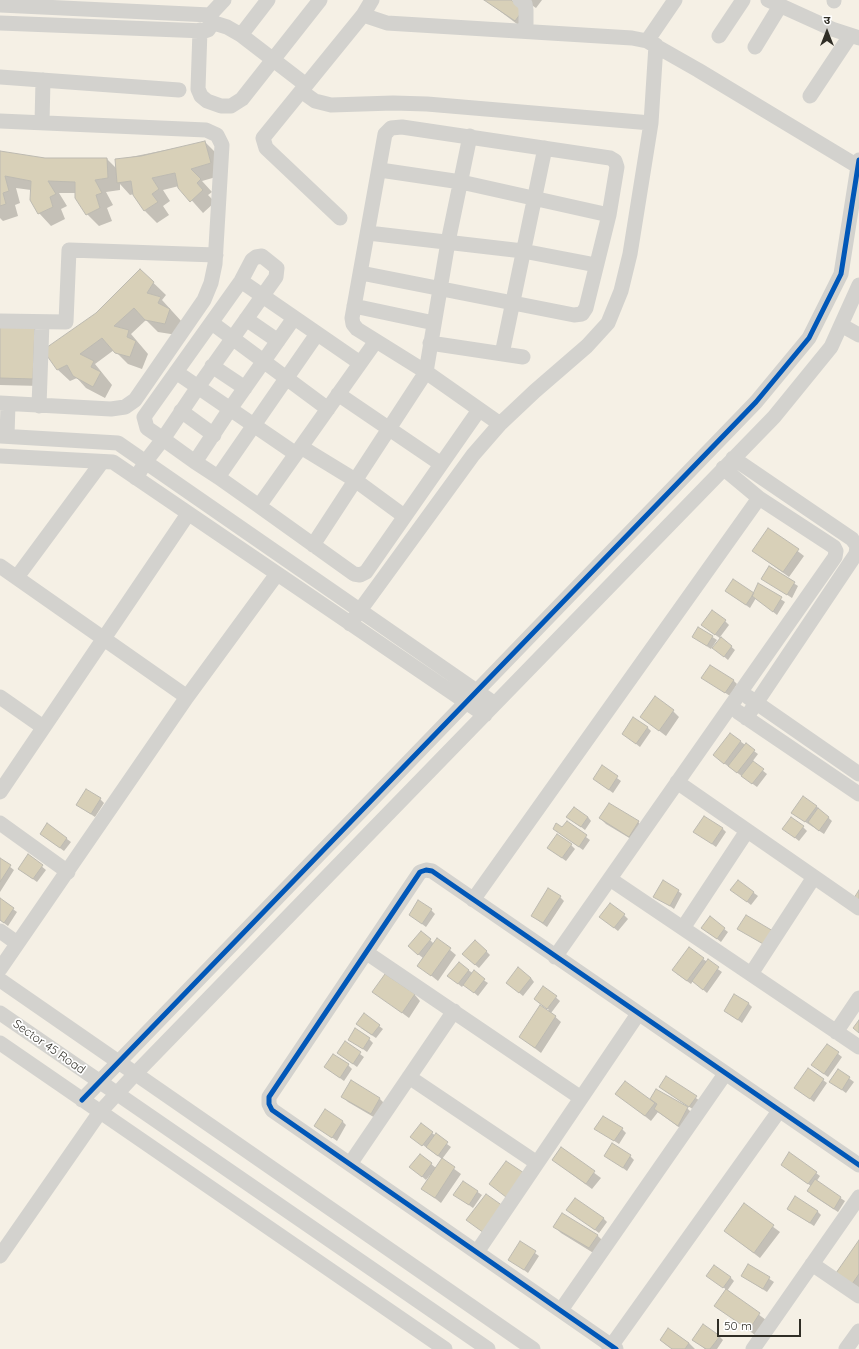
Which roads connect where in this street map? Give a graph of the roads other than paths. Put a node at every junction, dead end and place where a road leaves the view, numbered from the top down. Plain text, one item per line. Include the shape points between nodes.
1 (224, 0) edge
2 (268, 0) edge
3 (320, 0) edge
4 (372, 0) edge
5 (520, 0) edge
6 (675, 0) edge
7 (743, 0) edge
8 (37, 3) edge
9 (774, 3) edge
10 (0, 5) edge
11 (111, 5) edge
12 (176, 6) edge
13 (363, 15) junction
14 (207, 22) junction
15 (0, 23) edge
16 (526, 31) junction
17 (241, 35) junction
18 (719, 36) dead end
19 (854, 37) edge
20 (651, 43) junction
21 (755, 47) dead end
22 (273, 60) junction
23 (0, 77) edge
24 (43, 80) junction
25 (303, 88) junction
26 (179, 90) dead end
27 (810, 96) dead end
28 (0, 121) edge
29 (42, 123) junction
30 (651, 123) junction
31 (470, 136) junction
32 (545, 148) junction
33 (858, 164) edge
34 (380, 170) junction
35 (461, 182) junction
36 (534, 198) junction
37 (609, 215) junction
38 (340, 218) dead end
39 (368, 232) junction
40 (448, 242) junction
41 (522, 251) junction
42 (216, 254) junction
43 (596, 265) junction
44 (361, 273) junction
45 (241, 281) junction
46 (859, 285) edge
47 (441, 288) junction
48 (262, 296) junction
49 (512, 304) junction
50 (354, 306) junction
51 (294, 318) junction
52 (246, 319) junction
53 (0, 321) edge
54 (42, 322) junction
55 (212, 323) junction
56 (434, 323) junction
57 (841, 325) junction
58 (317, 334) junction
59 (859, 335) edge
60 (232, 338) junction
61 (376, 341) junction
62 (278, 342) junction
63 (430, 343) junction
64 (502, 354) junction
65 (523, 357) dead end
66 (264, 361) junction
67 (360, 363) junction
68 (212, 366) junction
69 (176, 372) junction
70 (426, 372) junction
71 (287, 378) junction
72 (198, 387) junction
73 (245, 388) junction
74 (338, 394) junction
75 (4, 403) edge
76 (38, 406) junction
77 (328, 408) junction
78 (230, 409) junction
79 (479, 410) junction
80 (182, 411) junction
81 (500, 424) junction
82 (254, 425) junction
83 (389, 428) junction
84 (214, 435) junction
85 (3, 436) edge
86 (162, 439) junction
87 (298, 450) junction
88 (0, 456) edge
89 (146, 461) junction
90 (102, 462) junction
91 (195, 462) junction
92 (728, 463) junction
93 (441, 464) junction
94 (218, 477) junction
95 (136, 478) junction
96 (355, 480) junction
97 (759, 498) junction
98 (259, 506) junction
99 (188, 514) junction
100 (404, 516) junction
101 (312, 545) junction
102 (857, 546) junction
103 (836, 551) junction
104 (0, 566) edge
105 (277, 574) junction
106 (17, 577) junction
107 (361, 611) junction
108 (350, 624) junction
109 (103, 639) junction
110 (476, 691) junction
111 (741, 692) junction
112 (0, 697) edge
113 (187, 697) junction
114 (466, 702) junction
115 (756, 702) junction
116 (495, 704) junction
117 (730, 707) junction
118 (485, 715) junction
119 (746, 718) junction
120 (43, 727) junction
121 (859, 774) edge
122 (678, 782) junction
123 (0, 792) edge
124 (859, 794) edge
125 (0, 823) edge
126 (747, 831) junction
127 (68, 872) junction
128 (814, 877) junction
129 (610, 879) junction
130 (473, 900) junction
131 (859, 908) edge
132 (683, 928) junction
133 (0, 931) edge
134 (17, 943) junction
135 (367, 952) junction
136 (555, 957) junction
137 (0, 969) edge
138 (751, 974) junction
139 (0, 980) edge
140 (859, 998) edge
141 (454, 1011) junction
142 (0, 1013) edge
143 (638, 1014) junction
144 (836, 1032) junction
145 (0, 1043) edge
146 (859, 1047) edge
147 (118, 1061) junction
148 (135, 1074) junction
149 (725, 1074) junction
150 (409, 1077) junction
151 (98, 1081) junction
152 (117, 1094) junction
153 (581, 1098) junction
154 (82, 1100) junction
155 (779, 1111) junction
156 (100, 1112) junction
157 (537, 1163) junction
158 (350, 1164) junction
159 (859, 1165) edge
160 (859, 1196) edge
161 (477, 1252) junction
162 (0, 1256) edge
163 (812, 1264) junction
164 (859, 1296) edge
165 (561, 1310) junction
166 (859, 1331) edge
167 (612, 1348) edge
168 (445, 1349) edge
169 (488, 1349) edge
170 (533, 1349) edge
171 (753, 1349) edge
172 (846, 1349) edge

1 - 14 street
2 - 17 street
3 - 22 street
4 - 13 street
5 - 16 street via 525,4
6 - 20 street
7 - 18 street
8 - 10 street
8 - 11 street
9 - 19 street
9 - 21 street
11 - 12 street
12 - 14 street
13 - 16 street via 387,23
13 - 25 street
14 - 15 street
14 - 17 street via 227,27
14 - 22 street via 198,89 207,101 221,106 237,103
16 - 20 street via 632,38
17 - 22 street
19 - 27 street
20 - 30 street
20 - 33 street
22 - 25 street
23 - 24 street
24 - 26 street
24 - 29 street
25 - 30 street via 314,101 331,105 427,104
25 - 38 street via 266,134 263,143
28 - 29 street
29 - 42 street via 206,130 217,135 222,145
30 - 81 street via 630,254 621,291 608,323 587,346
31 - 32 street
31 - 34 street via 402,127 391,128 385,134
31 - 35 street
32 - 36 street
32 - 37 street via 610,158 615,161 617,167
33 - 110 street via 841,274 809,338 756,402
34 - 35 street
34 - 39 street
35 - 36 street
35 - 40 street
36 - 37 street
36 - 41 street
37 - 43 street
39 - 40 street
39 - 44 street
40 - 41 street
40 - 47 street
41 - 43 street
41 - 49 street
42 - 54 street via 69,250 66,322
42 - 76 street via 211,283 204,300 135,400 125,407 111,409
43 - 49 street via 586,308 582,314 574,315
44 - 47 street
44 - 50 street
45 - 48 street
45 - 48 street via 252,260 262,256 277,268 276,277
45 - 55 street
46 - 57 street
47 - 49 street
47 - 56 street
48 - 51 street
48 - 52 street
49 - 64 street
50 - 56 street
50 - 61 street via 353,324
51 - 58 street
51 - 62 street
52 - 60 street
52 - 62 street
53 - 54 street
54 - 76 street
55 - 60 street
55 - 69 street
56 - 63 street
57 - 59 street
57 - 92 street via 831,347 774,417
58 - 67 street
58 - 71 street
60 - 66 street
60 - 68 street
61 - 67 street
61 - 70 street
62 - 66 street
63 - 64 street
63 - 70 street
64 - 65 street
66 - 71 street
66 - 73 street
67 - 74 street
68 - 72 street
68 - 73 street
69 - 72 street
69 - 86 street via 144,416 147,428
70 - 79 street
70 - 83 street
71 - 77 street
71 - 82 street
72 - 78 street
72 - 80 street
73 - 78 street
74 - 77 street
74 - 83 street
75 - 76 street
75 - 85 street
77 - 87 street
78 - 82 street
78 - 84 street
79 - 81 street
79 - 93 street
80 - 84 street
80 - 86 street
81 - 107 street via 473,455
82 - 87 street
82 - 94 street
83 - 93 street
83 - 96 street
84 - 91 street
85 - 89 street via 118,443
86 - 89 street
86 - 91 street
87 - 96 street
87 - 98 street
88 - 90 street
89 - 95 street
89 - 107 street
90 - 95 street via 113,462
90 - 106 street
91 - 94 street
92 - 97 street
92 - 102 street via 852,538
92 - 116 street
93 - 100 street
94 - 98 street
95 - 99 street
96 - 100 street
96 - 101 street
97 - 103 street via 834,547
97 - 130 street
98 - 101 street
99 - 105 street
99 - 109 street
100 - 101 street via 366,572 360,575 354,574
102 - 103 street
102 - 115 street via 856,554
103 - 111 street via 835,557
104 - 106 street
105 - 108 street
105 - 113 street
106 - 109 street
107 - 108 street
107 - 110 street
108 - 114 street
109 - 113 street
109 - 120 street
110 - 114 street
110 - 116 street
111 - 115 street
111 - 117 street
112 - 120 street
113 - 127 street
114 - 118 street
114 - 147 street
115 - 119 street
115 - 121 street
116 - 118 street
117 - 119 street
117 - 122 street
118 - 148 street
119 - 124 street
120 - 123 street
122 - 126 street
122 - 129 street
125 - 127 street
126 - 128 street
126 - 132 street
127 - 134 street
128 - 131 street
128 - 138 street
129 - 132 street
129 - 136 street
130 - 135 street via 432,871 420,872
130 - 136 street
132 - 138 street
133 - 134 street
134 - 137 street
135 - 141 street
135 - 158 street via 269,1097 272,1110
136 - 143 street
138 - 144 street
139 - 147 street
140 - 144 street
141 - 150 street
141 - 153 street
142 - 151 street, Sector 45 Road
143 - 149 street
143 - 153 street
144 - 146 street
145 - 154 street, Sector 45 Road
147 - 148 street
147 - 151 street
148 - 152 street
148 - 170 street
149 - 155 street
149 - 165 street
150 - 157 street
150 - 158 street
151 - 152 street, Sector 45 Road
151 - 154 street
152 - 156 street
152 - 169 street, Sector 45 Road
153 - 157 street
154 - 156 street, Sector 45 Road
155 - 159 street
155 - 167 street
156 - 162 street
156 - 168 street, Sector 45 Road
157 - 161 street
158 - 161 street
160 - 163 street
161 - 165 street
163 - 164 street
163 - 171 street
165 - 167 street
166 - 172 street

